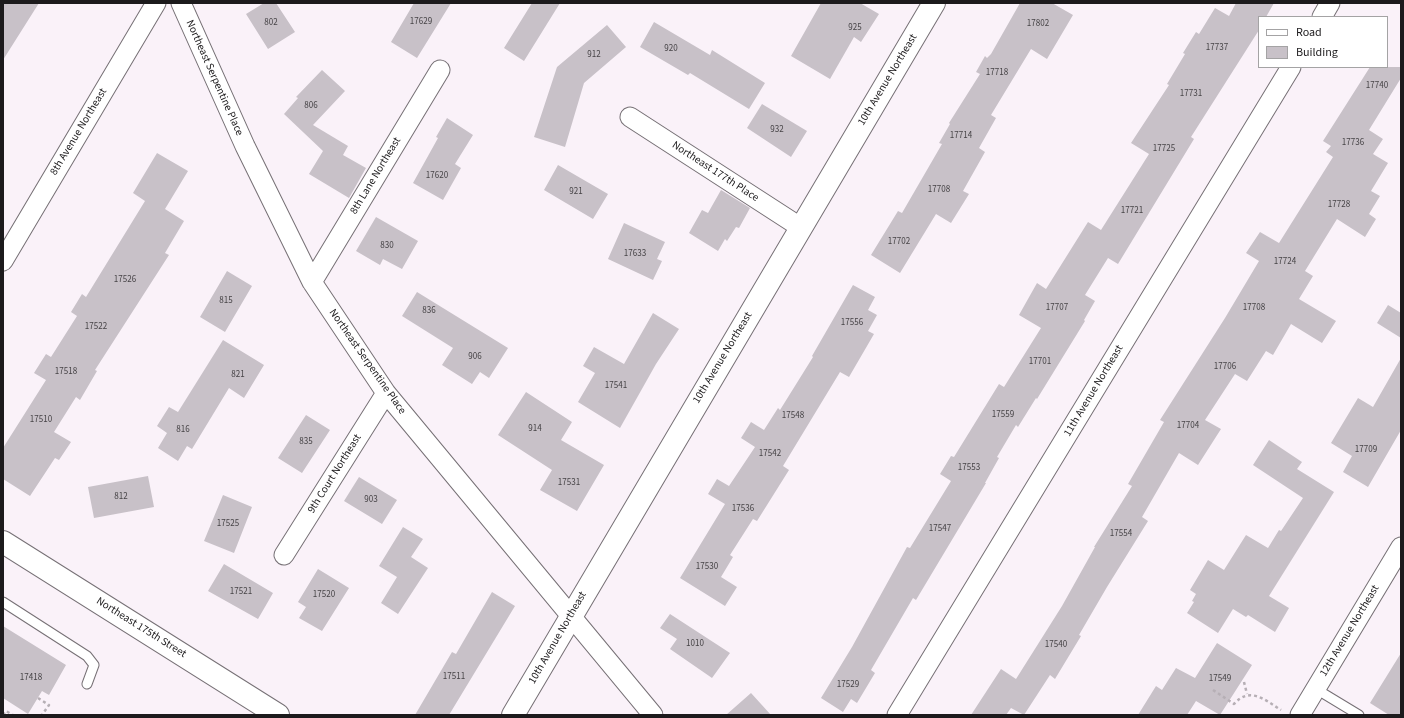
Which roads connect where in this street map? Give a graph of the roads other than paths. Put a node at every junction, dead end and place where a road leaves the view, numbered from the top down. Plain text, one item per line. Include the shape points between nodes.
1 (156, 3) edge
2 (181, 3) edge
3 (934, 3) edge
4 (1330, 3) edge
5 (1323, 16) edge
6 (1290, 68) edge
7 (440, 70) dead end
8 (630, 117) dead end
9 (800, 227) junction
10 (3, 261) edge
11 (312, 282) junction
12 (386, 393) junction
13 (3, 542) edge
14 (1401, 547) edge
15 (284, 555) dead end
16 (3, 602) edge
17 (570, 617) junction
18 (87, 684) dead end
19 (1316, 689) junction
20 (1291, 713) edge
21 (278, 715) edge
22 (513, 715) edge
23 (653, 715) edge
24 (897, 715) edge
25 (1359, 715) edge

1 - 10 street, 8th Avenue Northeast
2 - 11 street, Northeast Serpentine Place via 245,146
3 - 9 street, 10th Avenue Northeast
4 - 5 street
6 - 24 street, 11th Avenue Northeast
7 - 11 street, 8th Lane Northeast
8 - 9 street, Northeast 177th Place
9 - 17 street, 10th Avenue Northeast
11 - 12 street, Northeast Serpentine Place
12 - 15 street, 9th Court Northeast
12 - 17 street, Northeast Serpentine Place
13 - 21 street, Northeast 175th Street
14 - 19 street, 12th Avenue Northeast
16 - 18 lane via 87,656 94,665
17 - 22 street, 10th Avenue Northeast
17 - 23 street, Northeast Serpentine Place
19 - 20 street, 12th Avenue Northeast
19 - 25 lane

